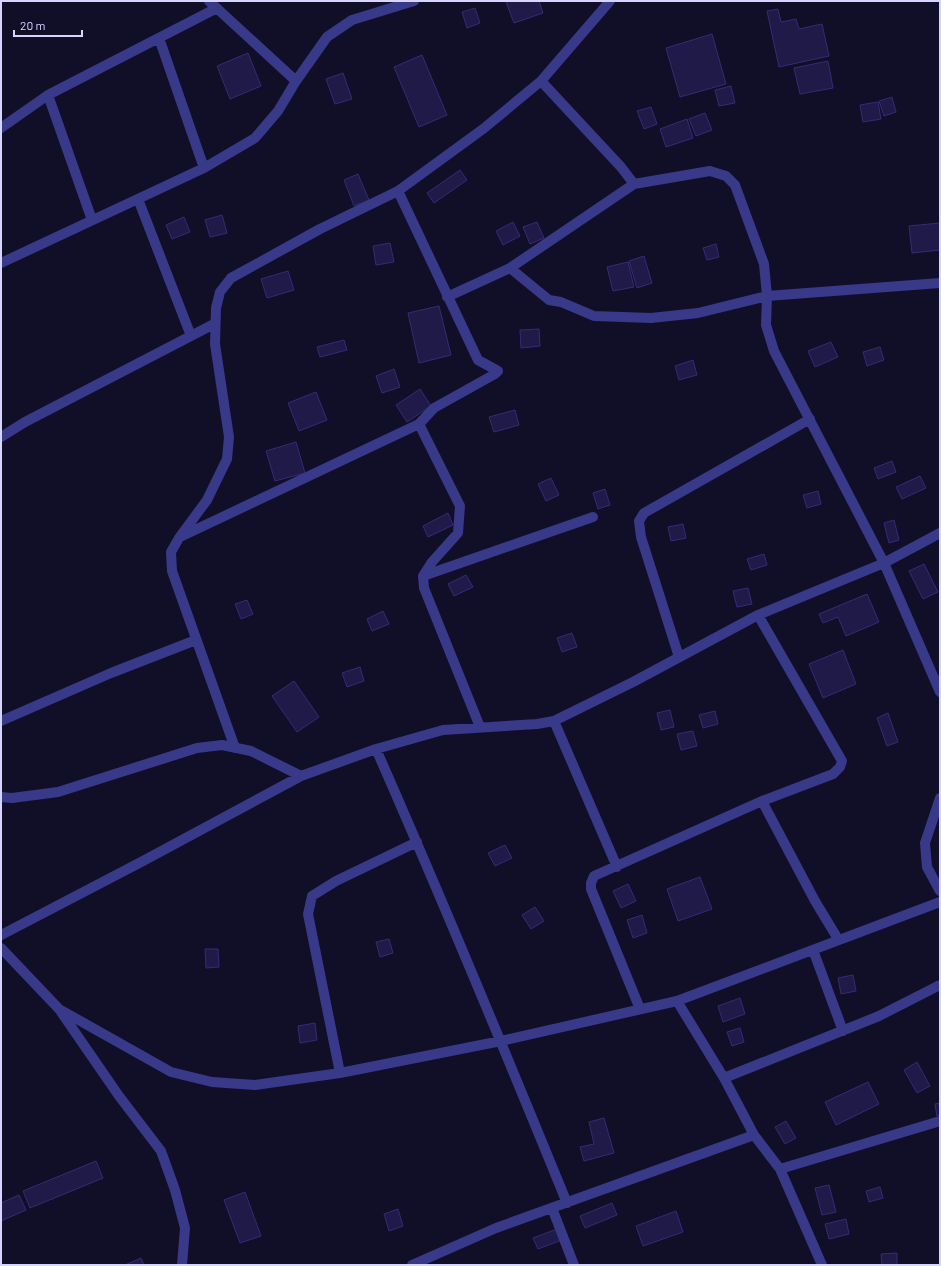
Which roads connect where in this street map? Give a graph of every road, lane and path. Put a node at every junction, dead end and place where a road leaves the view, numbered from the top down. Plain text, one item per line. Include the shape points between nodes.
1 (414, 1) edge
2 (610, 1) edge
3 (213, 4) edge
4 (159, 38) junction
5 (296, 80) junction
6 (541, 81) junction
7 (48, 95) junction
8 (1, 128) edge
9 (204, 168) junction
10 (634, 184) junction
11 (398, 191) junction
12 (138, 199) junction
13 (92, 220) junction
14 (1, 263) edge
15 (510, 268) junction
16 (940, 283) edge
17 (767, 296) junction
18 (447, 297) junction
19 (214, 324) junction
20 (191, 336) junction
21 (810, 419) junction
22 (418, 424) junction
23 (1, 437) edge
24 (593, 517) dead end
25 (940, 533) edge
26 (179, 538) junction
27 (884, 563) junction
28 (423, 576) junction
29 (758, 615) junction
30 (196, 640) junction
31 (679, 658) junction
32 (940, 692) edge
33 (1, 721) edge
34 (554, 721) junction
35 (480, 727) junction
36 (235, 748) junction
37 (376, 749) junction
38 (301, 776) junction
39 (1, 797) edge
40 (940, 798) edge
41 (762, 801) junction
42 (417, 842) junction
43 (617, 866) junction
44 (940, 891) edge
45 (940, 902) edge
46 (1, 935) edge
47 (838, 940) junction
48 (1, 948) edge
49 (813, 950) junction
50 (940, 985) edge
51 (677, 1002) junction
52 (59, 1009) junction
53 (640, 1009) junction
54 (843, 1031) junction
55 (501, 1041) junction
56 (340, 1073) junction
57 (724, 1078) junction
58 (940, 1121) edge
59 (754, 1135) junction
60 (780, 1169) junction
61 (567, 1203) junction
62 (552, 1208) junction
63 (182, 1265) edge
64 (412, 1265) edge
65 (574, 1265) edge
66 (822, 1265) edge

1 - 5 street via 352,20 327,37
2 - 6 street
3 - 4 street
3 - 5 street
4 - 7 street
4 - 9 street
5 - 9 street via 278,111 255,138
6 - 10 street
6 - 11 street
7 - 8 street
7 - 13 street
9 - 12 street
10 - 15 street
10 - 17 street via 710,170 726,176 735,185 764,264
11 - 18 street
11 - 19 street via 320,229 231,278 220,292
12 - 13 street
12 - 20 street
13 - 14 street
15 - 17 street via 549,300 561,302 594,316 651,318 698,313
15 - 18 street
16 - 17 street
17 - 21 street via 766,325 774,351
18 - 22 street via 478,360 498,371 434,408
19 - 20 street
19 - 26 street via 229,437 227,459 207,500
20 - 23 street
21 - 27 street
21 - 31 street via 644,513 639,521 641,537
22 - 26 street
22 - 28 street via 460,506 458,533
24 - 28 street
25 - 27 street
26 - 30 street via 171,552 172,570
27 - 29 street
27 - 32 street
28 - 35 street via 424,588
29 - 31 street
29 - 41 street via 842,761 833,774
30 - 33 street via 111,673
30 - 36 street
31 - 34 street
34 - 35 street
34 - 43 street
35 - 37 street via 443,730
36 - 38 street via 251,751
36 - 39 street via 222,745 197,748 58,792
37 - 38 street
37 - 42 street
38 - 46 street
40 - 44 street via 925,843 927,866
41 - 43 street
41 - 47 street
42 - 55 street
42 - 56 street via 336,881 312,896 308,914
43 - 53 street via 594,876 591,889
45 - 47 street
47 - 49 street
48 - 52 street
49 - 51 street
49 - 54 street
50 - 54 street via 880,1016
51 - 53 street
51 - 57 street
52 - 56 street via 171,1072 212,1082 255,1085
52 - 63 street via 119,1096 161,1151 185,1228
53 - 55 street
54 - 57 street
55 - 56 street
55 - 61 street
57 - 59 street
58 - 60 street
59 - 60 street
59 - 61 street
60 - 66 street
61 - 62 street
62 - 64 street via 496,1228
62 - 65 street

